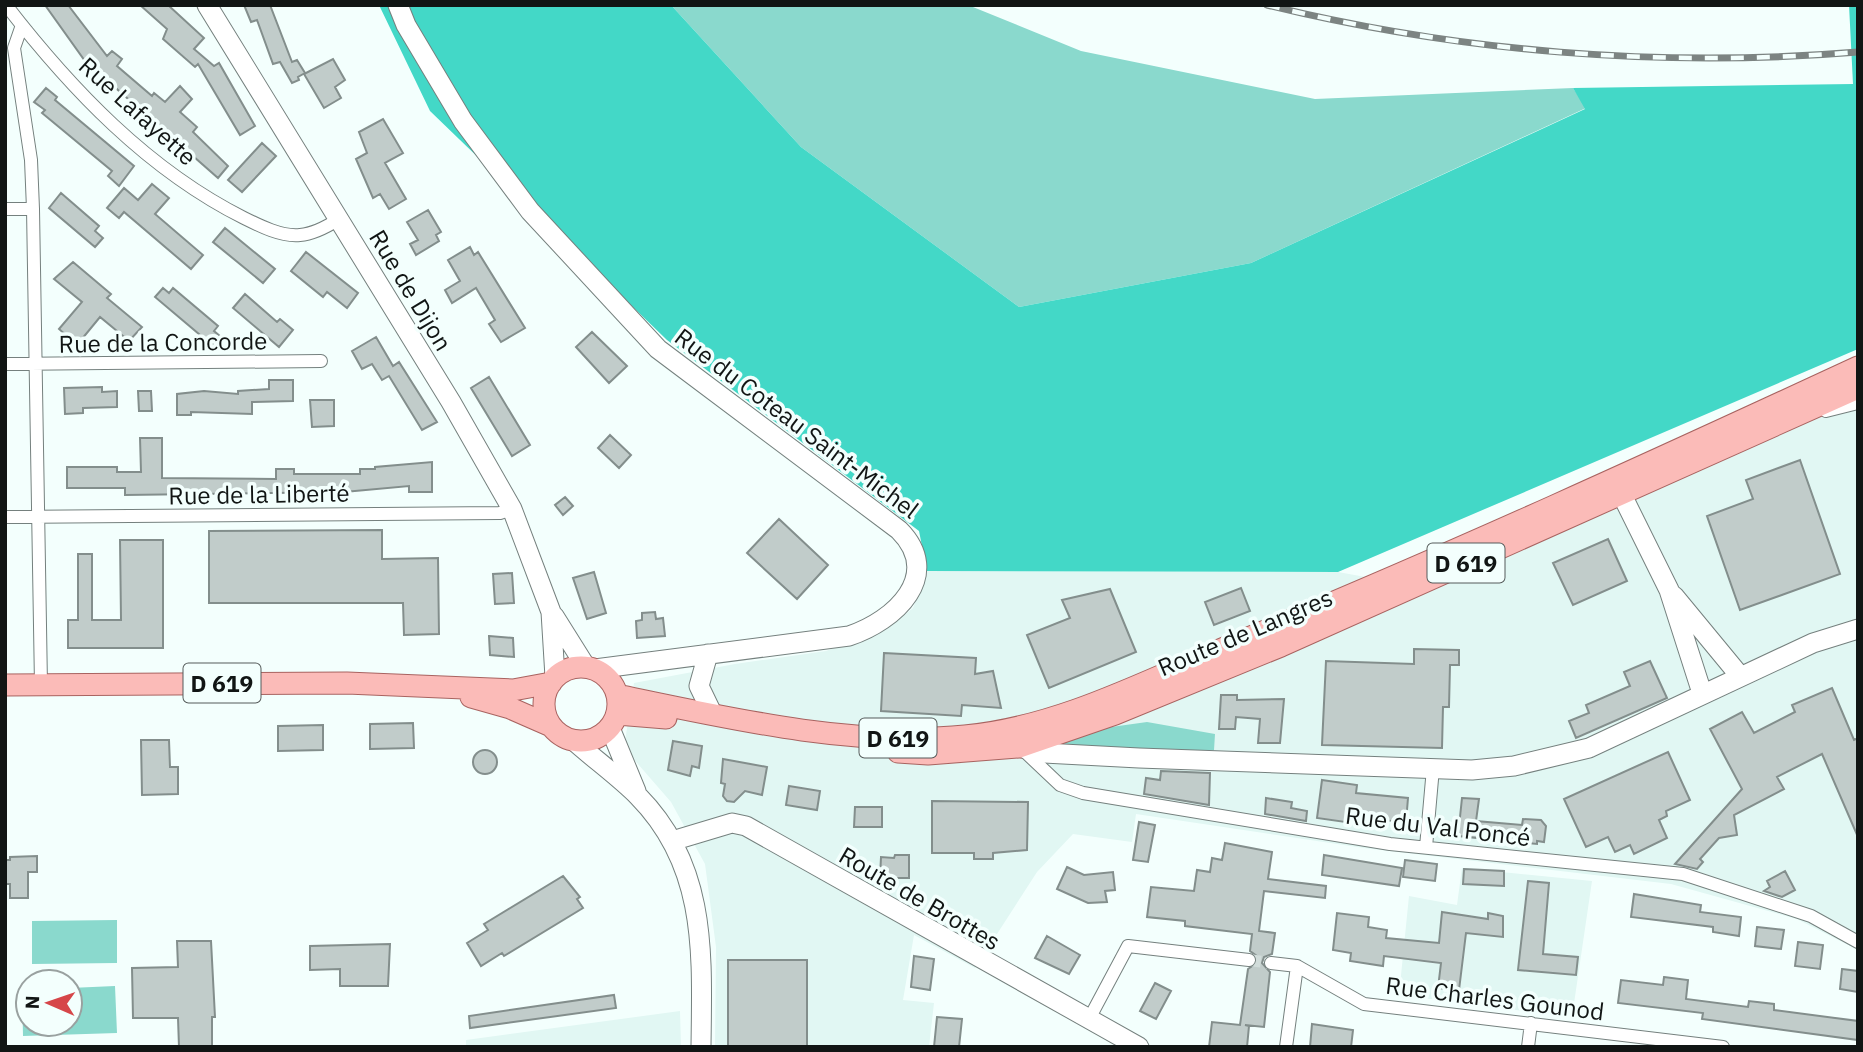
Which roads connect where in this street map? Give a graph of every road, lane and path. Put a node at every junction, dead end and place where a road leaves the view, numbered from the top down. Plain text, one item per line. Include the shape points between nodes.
1 (6, 5) edge
2 (207, 5) edge
3 (398, 5) edge
4 (22, 25) junction
5 (5, 209) edge
6 (33, 209) junction
7 (339, 219) junction
8 (321, 361) dead end
9 (5, 364) edge
10 (35, 364) junction
11 (1858, 367) edge
12 (1858, 388) edge
13 (1858, 403) edge
14 (1785, 422) junction
15 (1618, 486) junction
16 (512, 509) junction
17 (5, 517) edge
18 (37, 517) junction
19 (1669, 590) junction
20 (551, 612) junction
21 (1858, 629) edge
22 (708, 654) junction
23 (638, 664) junction
24 (590, 668) junction
25 (1740, 676) junction
26 (553, 680) junction
27 (5, 685) edge
28 (41, 685) junction
29 (438, 688) junction
30 (1703, 693) junction
31 (614, 706) junction
32 (712, 713) junction
33 (551, 726) junction
34 (573, 740) junction
35 (1019, 747) junction
36 (1433, 768) junction
37 (638, 795) junction
38 (672, 841) junction
39 (1426, 847) junction
40 (1858, 942) edge
41 (1249, 960) tunnel mouth
42 (1271, 963) tunnel mouth
43 (1297, 966) junction
44 (1089, 1020) junction
45 (1531, 1023) junction
46 (701, 1047) edge
47 (1139, 1047) edge
48 (1286, 1047) edge
49 (1528, 1047) edge
50 (1723, 1047) edge

1 - 4 street, Rue Lafayette
2 - 7 street, Rue de Dijon
3 - 22 street, Rue du Coteau Saint-Michel via 405,25 463,121 530,211 658,349 912,542 916,571 910,593 879,624 849,636
4 - 6 street via 15,48
4 - 7 street, Rue Lafayette via 101,113 189,186 229,211 286,234 309,232
5 - 6 street
6 - 10 street
7 - 16 street, Rue de Dijon
8 - 10 street, Rue de la Concorde
9 - 10 street, Rue de la Concorde
10 - 18 street
11 - 15 main road, D 619
12 - 14 main road, Route de Langres / D 619
13 - 14 street
14 - 15 main road, Route de Langres / D 619
15 - 19 street
15 - 32 main road, D 619 via 1065,713 1016,728 923,739 867,737
15 - 35 main road, Route de Langres / D 619 via 1270,651
16 - 18 street, Rue de la Liberté via 500,513
16 - 20 street, Rue de Dijon
17 - 18 street, Rue de la Liberté
18 - 28 street
19 - 25 street
19 - 30 street
20 - 24 street, Rue de Dijon
20 - 26 street, Rue de Dijon
21 - 25 street via 1813,643
22 - 23 street, Rue du Coteau Saint-Michel
22 - 32 street via 699,686
23 - 24 street, Rue du Coteau Saint-Michel
23 - 31 street
24 - 26 main road via 569,668
24 - 31 main road via 603,674
25 - 30 street
26 - 29 main road via 513,690
26 - 33 main road via 544,698
27 - 28 main road, D 619
28 - 29 main road, D 619 via 346,683
29 - 33 main road, D 619 via 510,708
30 - 36 street via 1589,748 1472,770
31 - 32 main road, D 619
31 - 34 main road via 596,738
31 - 35 main road, Route de Langres / D 619 via 861,750 928,754
31 - 37 street
33 - 34 main road
34 - 37 street
35 - 36 street via 1044,753
35 - 39 street, Rue du Val Poncé via 1060,785 1083,793
36 - 39 street
37 - 38 street
38 - 44 street, Route de Brottes via 732,823 746,826
38 - 46 street via 689,876 698,914
39 - 40 street, Rue du Val Poncé via 1683,874 1811,916
41 - 44 street via 1128,946
42 - 43 street, Rue Charles Gounod
43 - 45 street, Rue Charles Gounod via 1364,1004
43 - 48 street
44 - 47 street, Route de Brottes
45 - 49 street
45 - 50 street, Rue Charles Gounod

